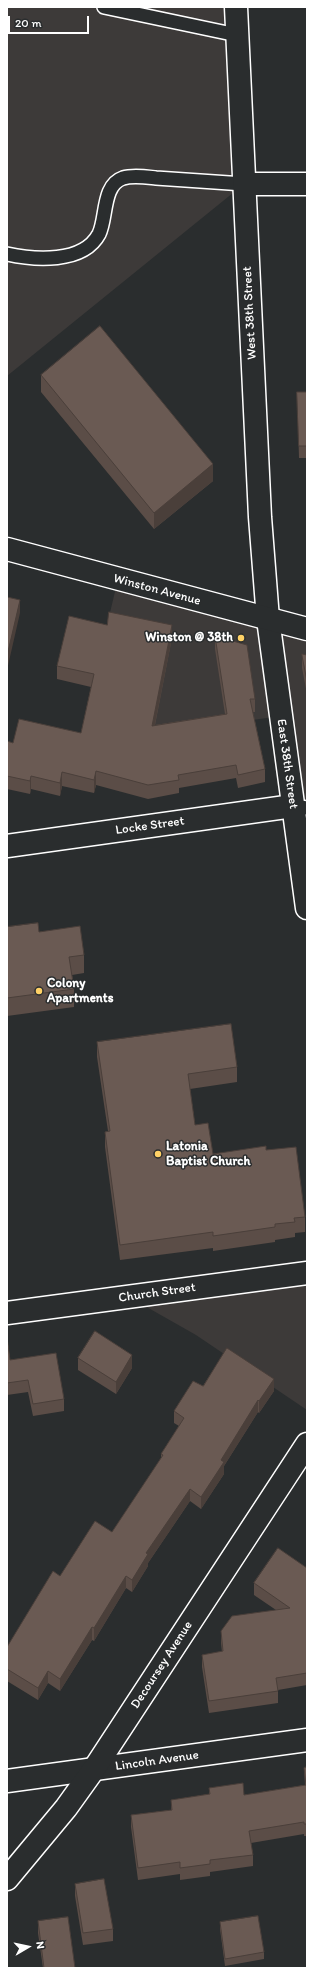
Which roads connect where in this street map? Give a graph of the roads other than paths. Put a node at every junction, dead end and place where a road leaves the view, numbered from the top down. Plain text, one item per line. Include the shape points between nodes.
1 (104, 7) edge
2 (236, 7) edge
3 (135, 10) edge
4 (237, 35) junction
5 (244, 184) junction
6 (307, 184) edge
7 (7, 254) edge
8 (7, 549) edge
9 (268, 619) junction
10 (307, 628) edge
11 (300, 807) edge
12 (7, 846) edge
13 (307, 908) edge
14 (307, 1273) edge
15 (7, 1313) edge
16 (307, 1444) edge
17 (307, 1740) edge
18 (94, 1769) junction
19 (7, 1781) edge
20 (7, 1879) edge

1 - 3 lane
2 - 4 street, West 38th Street
3 - 4 lane
4 - 5 street, West 38th Street
5 - 6 street
5 - 7 lane via 122,178 111,188 99,234 87,247 70,255 52,259 27,259
5 - 9 street, West 38th Street via 260,517
8 - 9 street, Winston Avenue
9 - 10 street, Winston Avenue
9 - 11 street, East 38th Street
11 - 12 street, Locke Street
11 - 13 street, East 38th Street
14 - 15 street, Church Street
16 - 18 street, Decoursey Avenue
17 - 18 street, Lincoln Avenue
18 - 19 street, Lincoln Avenue
18 - 20 street, Decoursey Avenue via 66,1808

